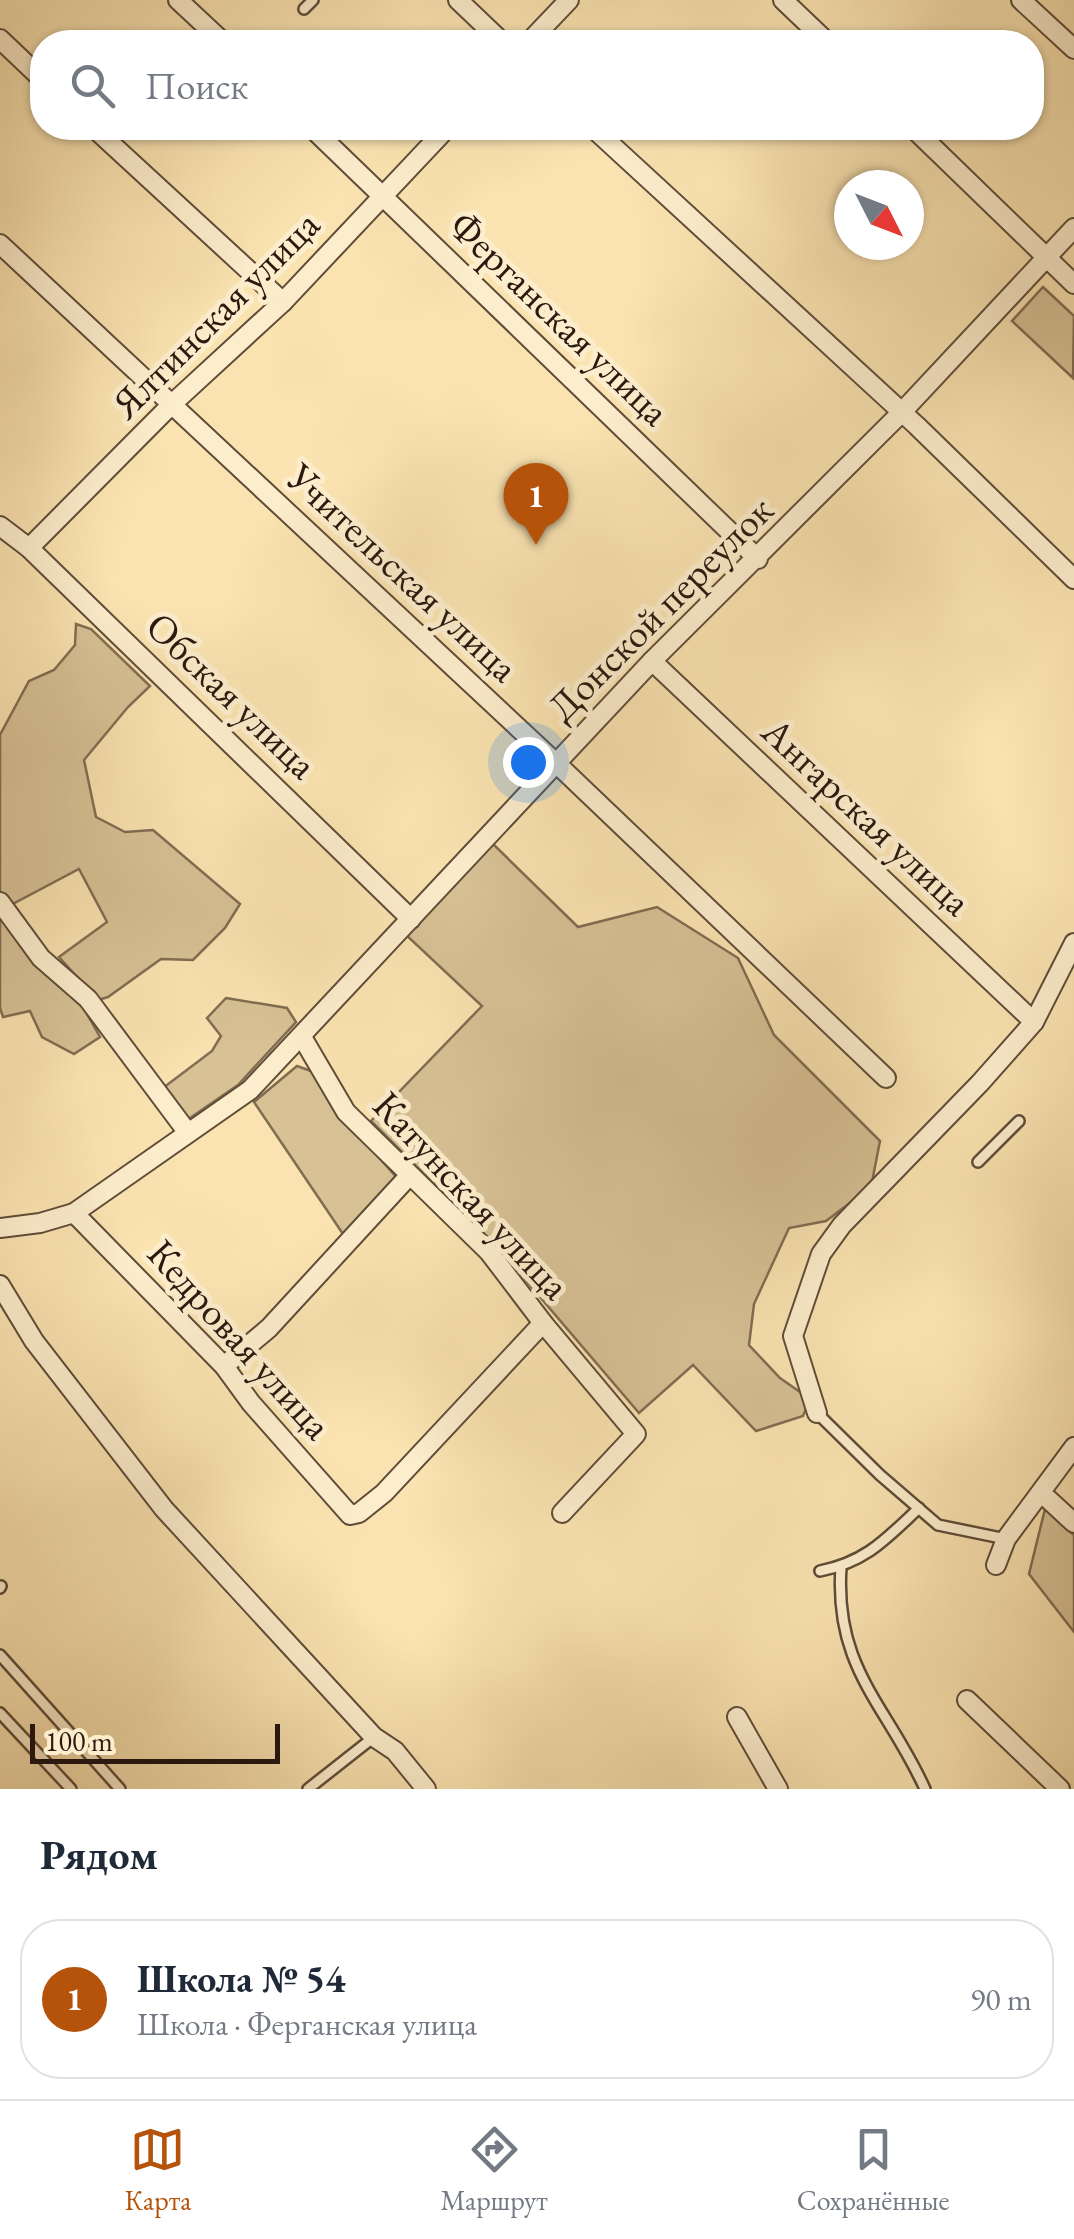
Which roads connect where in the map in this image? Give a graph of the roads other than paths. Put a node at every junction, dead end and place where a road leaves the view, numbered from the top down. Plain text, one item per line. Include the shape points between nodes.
1 (178, 0) edge
2 (313, 0) edge
3 (458, 0) edge
4 (569, 0) edge
5 (783, 0) edge
6 (1021, 0) edge
7 (304, 9) dead end
8 (209, 30) edge
9 (489, 30) edge
10 (540, 30) edge
11 (814, 30) edge
12 (0, 39) edge
13 (1074, 49) edge
14 (30, 68) edge
15 (107, 140) edge
16 (325, 140) edge
17 (435, 140) edge
18 (607, 140) edge
19 (926, 140) edge
20 (382, 194) junction
21 (1074, 228) edge
22 (0, 244) edge
23 (1046, 258) junction
24 (1074, 284) edge
25 (282, 302) junction
26 (172, 404) junction
27 (901, 413) junction
28 (0, 526) edge
29 (29, 548) junction
30 (758, 559) junction
31 (1074, 579) edge
32 (652, 661) junction
33 (556, 762) junction
34 (0, 902) edge
35 (411, 919) junction
36 (1074, 944) edge
37 (1034, 1022) junction
38 (302, 1037) junction
39 (886, 1078) dead end
40 (1019, 1121) dead end
41 (188, 1133) junction
42 (978, 1162) dead end
43 (408, 1176) junction
44 (74, 1213) junction
45 (0, 1228) edge
46 (0, 1285) edge
47 (543, 1324) junction
48 (224, 1366) junction
49 (817, 1412) joint
50 (1074, 1447) edge
51 (1048, 1499) dead end
52 (919, 1508) junction
53 (562, 1513) dead end
54 (1074, 1522) edge
55 (1006, 1539) junction
56 (996, 1564) dead end
57 (841, 1567) junction
58 (820, 1571) dead end
59 (0, 1654) edge
60 (967, 1700) dead end
61 (0, 1713) edge
62 (737, 1717) dead end
63 (374, 1737) junction
64 (72, 1789) edge
65 (120, 1789) edge
66 (308, 1789) edge
67 (426, 1789) edge
68 (778, 1789) edge
69 (925, 1789) edge
70 (1060, 1789) edge

1 - 8 street
2 - 7 lane
3 - 9 street
4 - 10 street
5 - 11 street
6 - 13 street
12 - 14 street
15 - 25 street
16 - 20 street, Ферганская улица
17 - 20 street, Ялтинская улица
18 - 27 street
19 - 23 street
20 - 25 street, Ялтинская улица
20 - 30 street, Ферганская улица
21 - 23 street, Донской переулок
22 - 26 street, Учительская улица
23 - 24 street
23 - 27 street, Донской переулок
25 - 26 street, Ялтинская улица
26 - 29 street, Ялтинская улица
26 - 33 street, Учительская улица
27 - 30 street, Донской переулок
27 - 31 street
28 - 29 street, Обская улица
29 - 35 street, Обская улица
30 - 32 street, Донской переулок
32 - 33 street, Донской переулок
32 - 37 street, Ангарская улица
33 - 35 street, Донской переулок
33 - 39 street, Учительская улица
34 - 41 street via 41,958 88,1000
35 - 38 street, Донской переулок
36 - 37 street
37 - 49 street via 821,1254 793,1336
38 - 41 street, Донской переулок via 250,1090
38 - 43 street, Катунская улица via 346,1112
40 - 42 lane
41 - 44 street, Донской переулок
43 - 47 street, Катунская улица via 488,1252
43 - 48 street via 268,1328
44 - 45 street, Донской переулок
44 - 48 street, Кедровая улица
46 - 63 street via 34,1341 164,1509
47 - 48 street, Кедровая улица via 384,1493 350,1515
47 - 53 street, Катунская улица via 636,1434
49 - 52 lane
50 - 55 street
51 - 54 street
52 - 55 lane via 938,1524
52 - 57 lane via 868,1555
55 - 56 street
57 - 58 lane
57 - 69 lane via 839,1600 851,1655
59 - 65 lane
60 - 70 street
61 - 64 lane
62 - 68 street
63 - 66 lane
63 - 67 street

